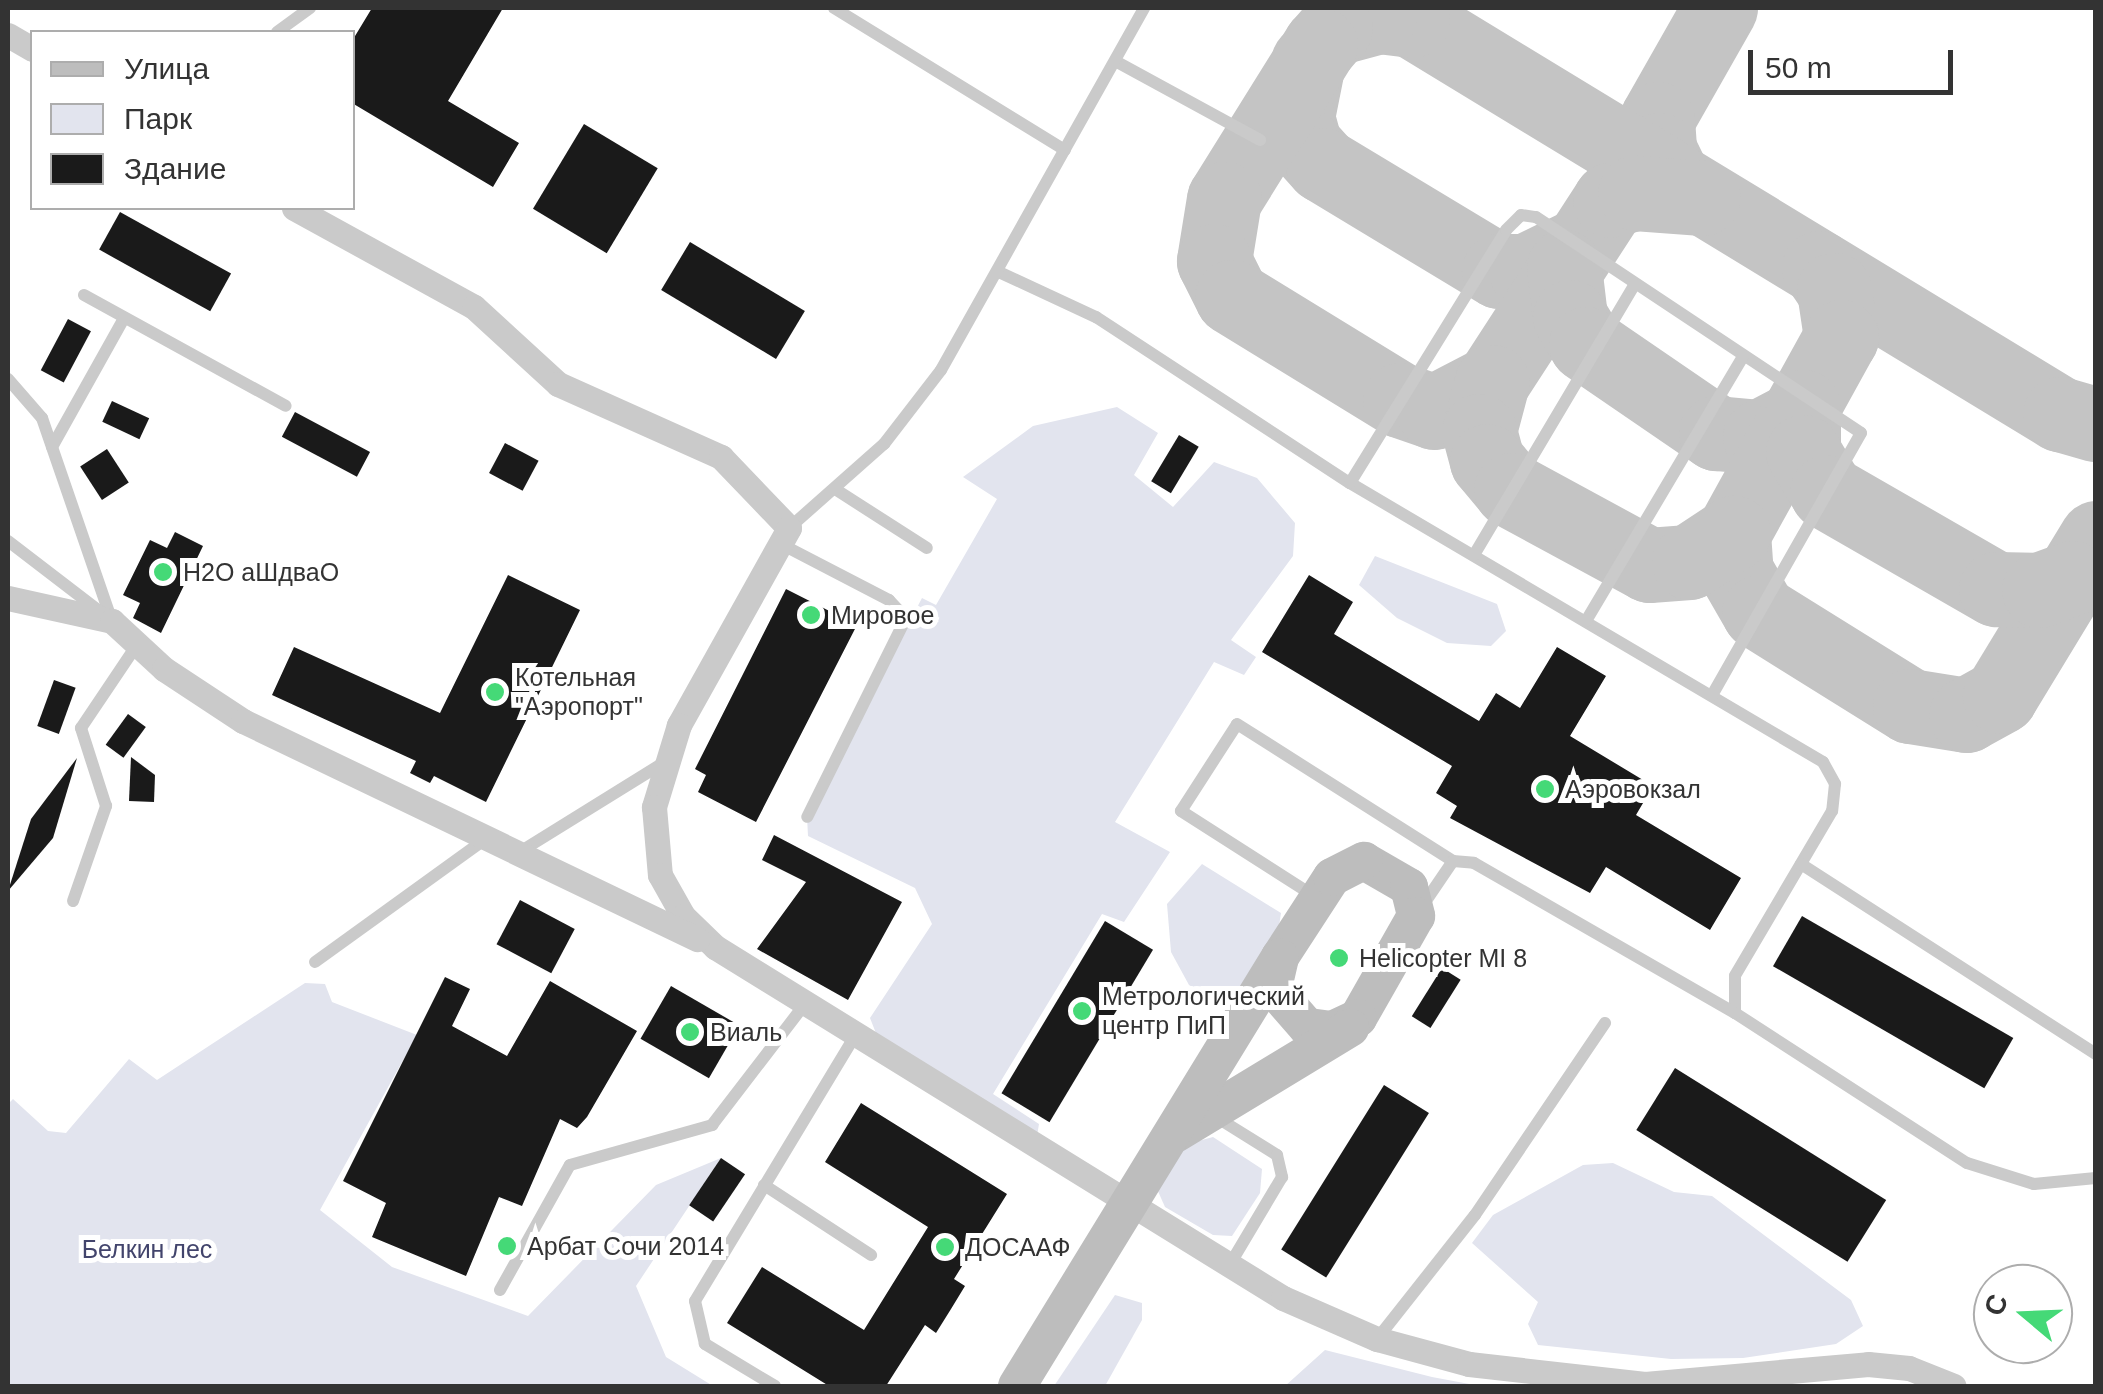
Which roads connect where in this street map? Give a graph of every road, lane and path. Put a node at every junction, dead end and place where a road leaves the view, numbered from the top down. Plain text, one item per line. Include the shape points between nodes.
1 (310, 8) edge
2 (834, 8) edge
3 (1146, 8) edge
4 (280, 30) edge
5 (8, 34) edge
6 (30, 48) edge
7 (1117, 62) junction
8 (1260, 140) dead end
9 (1065, 150) junction
10 (298, 210) edge
11 (1001, 272) junction
12 (1634, 285) junction
13 (84, 295) dead end
14 (124, 318) junction
15 (1742, 358) junction
16 (8, 379) edge
17 (286, 406) dead end
18 (52, 448) junction
19 (1350, 482) junction
20 (834, 489) junction
21 (784, 535) junction
22 (8, 541) edge
23 (927, 548) dead end
24 (1474, 556) junction
25 (8, 598) edge
26 (112, 621) junction
27 (1586, 621) junction
28 (136, 646) junction
29 (1712, 695) junction
30 (666, 761) junction
31 (808, 818) dead end
32 (487, 838) junction
33 (518, 853) junction
34 (1453, 861) junction
35 (1801, 864) junction
36 (1316, 897) junction
37 (72, 901) dead end
38 (1416, 916) junction
39 (715, 947) junction
40 (1280, 957) junction
41 (315, 962) dead end
42 (804, 1006) junction
43 (1735, 1012) junction
44 (1358, 1018) junction
45 (1604, 1023) dead end
46 (854, 1037) junction
47 (2096, 1054) edge
48 (1206, 1110) junction
49 (1152, 1156) junction
50 (2096, 1178) edge
51 (764, 1185) junction
52 (1124, 1202) junction
53 (871, 1254) dead end
54 (1230, 1266) junction
55 (500, 1290) dead end
56 (1377, 1340) junction
57 (775, 1386) edge
58 (1017, 1386) edge
59 (1954, 1386) edge

1 - 4 lane
2 - 9 lane
3 - 7 lane
5 - 6 street
7 - 8 lane
7 - 9 lane
9 - 11 lane
10 - 21 street via 474,307 558,384 721,457
11 - 19 lane via 1096,318
11 - 20 lane via 898,428
12 - 15 lane
12 - 19 lane via 1536,217 1520,215
12 - 24 lane
13 - 14 lane
14 - 17 lane
14 - 18 lane
15 - 27 lane
15 - 29 lane via 1856,426 1860,443
16 - 18 lane via 42,418
18 - 26 lane
19 - 24 lane
20 - 21 lane
20 - 23 lane
21 - 30 street
21 - 31 lane via 889,600 906,618
22 - 26 lane
24 - 27 lane
25 - 26 street
26 - 28 street
27 - 29 lane
28 - 32 street via 243,721
28 - 37 lane via 82,728 106,806
29 - 35 lane via 1832,774 1832,812
30 - 33 lane
30 - 39 street via 654,807 660,875 682,916
32 - 33 street
32 - 41 lane
33 - 39 street
34 - 36 lane via 1237,724 1181,810
34 - 38 lane
34 - 43 lane via 1482,866
35 - 43 lane via 1735,976
35 - 47 lane
36 - 38 main road via 1347,865 1364,861 1409,887
36 - 40 main road
38 - 44 main road
39 - 42 street
40 - 44 main road via 1273,988 1289,1015 1321,1030
40 - 49 main road
42 - 46 street
42 - 55 lane via 712,1125 570,1165
43 - 50 lane via 1967,1163 2034,1184
44 - 48 main road
45 - 56 lane via 1476,1216
46 - 51 lane
46 - 52 street
48 - 49 main road
48 - 54 lane via 1276,1156 1282,1177
49 - 52 main road
51 - 53 lane
51 - 57 lane via 694,1301 705,1344
52 - 54 street
52 - 58 main road
54 - 56 street
56 - 59 street via 1469,1364 1607,1380 1729,1382 1868,1364 1909,1368

